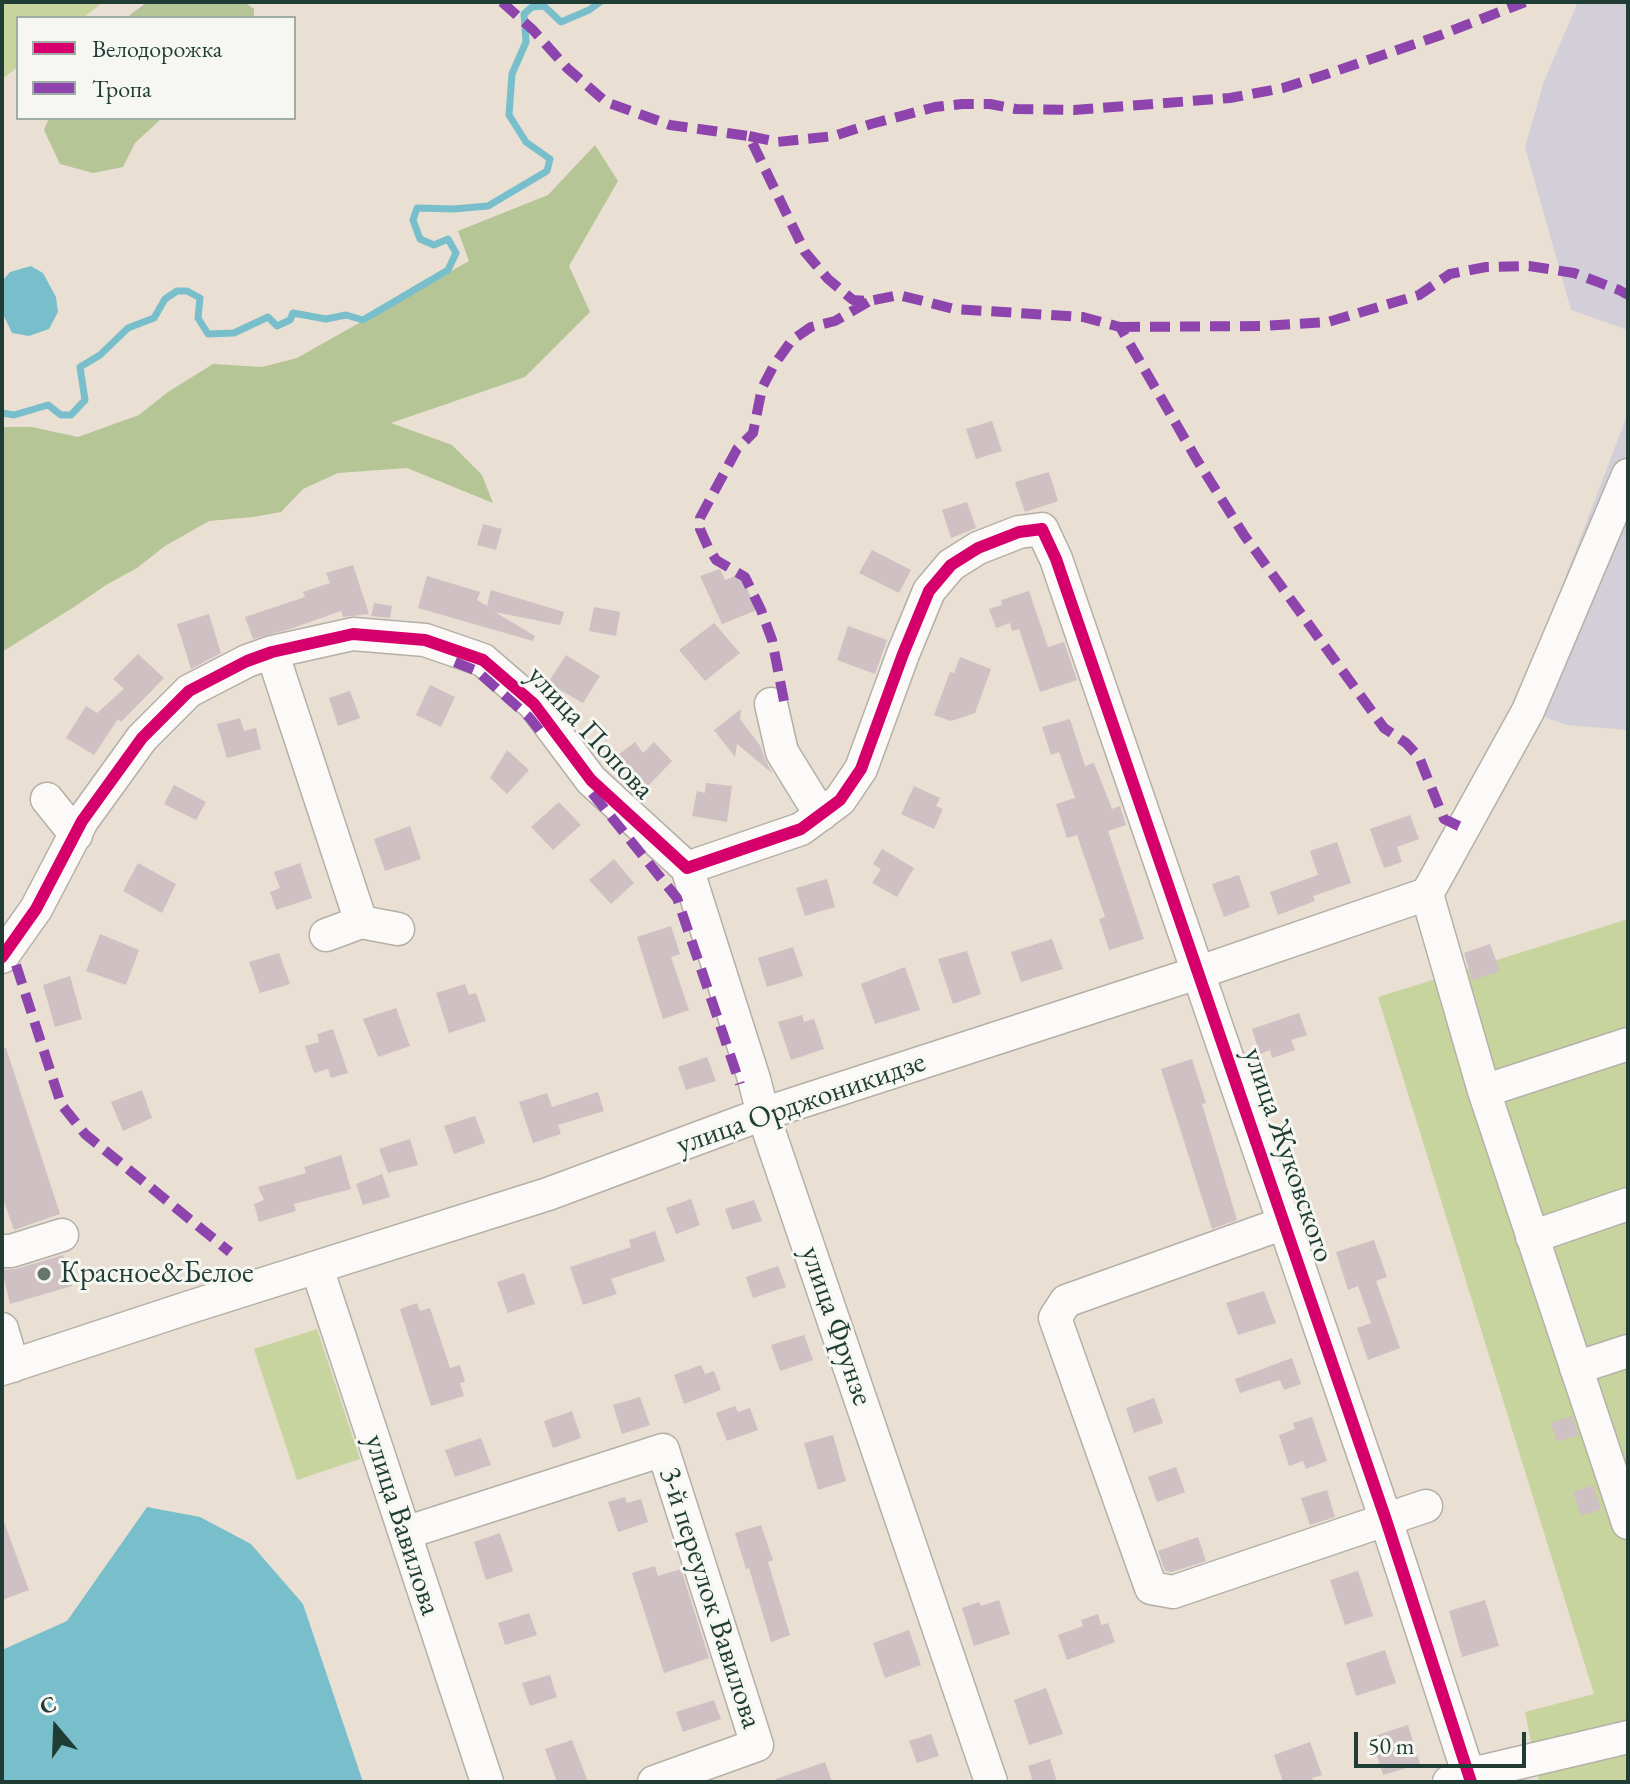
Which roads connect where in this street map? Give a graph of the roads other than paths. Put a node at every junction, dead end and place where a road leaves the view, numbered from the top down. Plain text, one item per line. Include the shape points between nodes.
1 (1628, 475) edge
2 (272, 652) junction
3 (771, 704) dead end
4 (47, 799) dead end
5 (822, 814) junction
6 (76, 835) junction
7 (687, 868) junction
8 (1427, 894) junction
9 (361, 922) junction
10 (398, 929) dead end
11 (326, 935) dead end
12 (2, 957) edge
13 (1197, 973) junction
14 (1628, 1044) edge
15 (1484, 1091) junction
16 (763, 1114) junction
17 (1628, 1204) edge
18 (1284, 1223) junction
19 (62, 1235) dead end
20 (1532, 1237) junction
21 (2, 1251) edge
22 (317, 1268) junction
23 (2, 1329) edge
24 (1628, 1351) edge
25 (8, 1368) edge
26 (1576, 1368) junction
27 (1426, 1506) dead end
28 (1386, 1520) junction
29 (1628, 1520) edge
30 (405, 1533) junction
31 (1628, 1737) edge
32 (1462, 1780) edge
33 (487, 1782) edge
34 (654, 1782) edge
35 (991, 1782) edge

1 - 8 street via 1528,711
2 - 6 street, улица Попова via 189,691 142,738
2 - 7 street, улица Попова via 353,634 425,640 483,660 534,704 591,780
2 - 9 street
3 - 5 street via 782,752
4 - 6 street
5 - 7 street via 801,829
5 - 13 street, улица Жуковского via 840,800 861,769 929,591 951,565 978,548 1042,529
6 - 12 street, улица Попова via 36,909
7 - 16 street, улица Фрунзе
8 - 13 street, улица Орджоникидзе
8 - 15 street
9 - 10 street
9 - 11 street
13 - 16 street, улица Орджоникидзе
13 - 18 street, улица Жуковского
14 - 15 street
15 - 20 street
16 - 22 street, улица Орджоникидзе via 548,1194
16 - 35 street, улица Фрунзе
17 - 20 street
18 - 28 street, улица Жуковского
18 - 28 street via 1066,1301 1055,1318 1151,1588 1173,1592
19 - 21 street
20 - 26 street
22 - 25 street, улица Орджоникидзе
22 - 30 street, улица Вавилова
23 - 25 street
24 - 26 street
26 - 29 street
27 - 28 street
28 - 32 street, улица Жуковского
30 - 33 street, улица Вавилова
30 - 34 street, 3-й переулок Вавилова via 663,1450 757,1745
31 - 32 street

